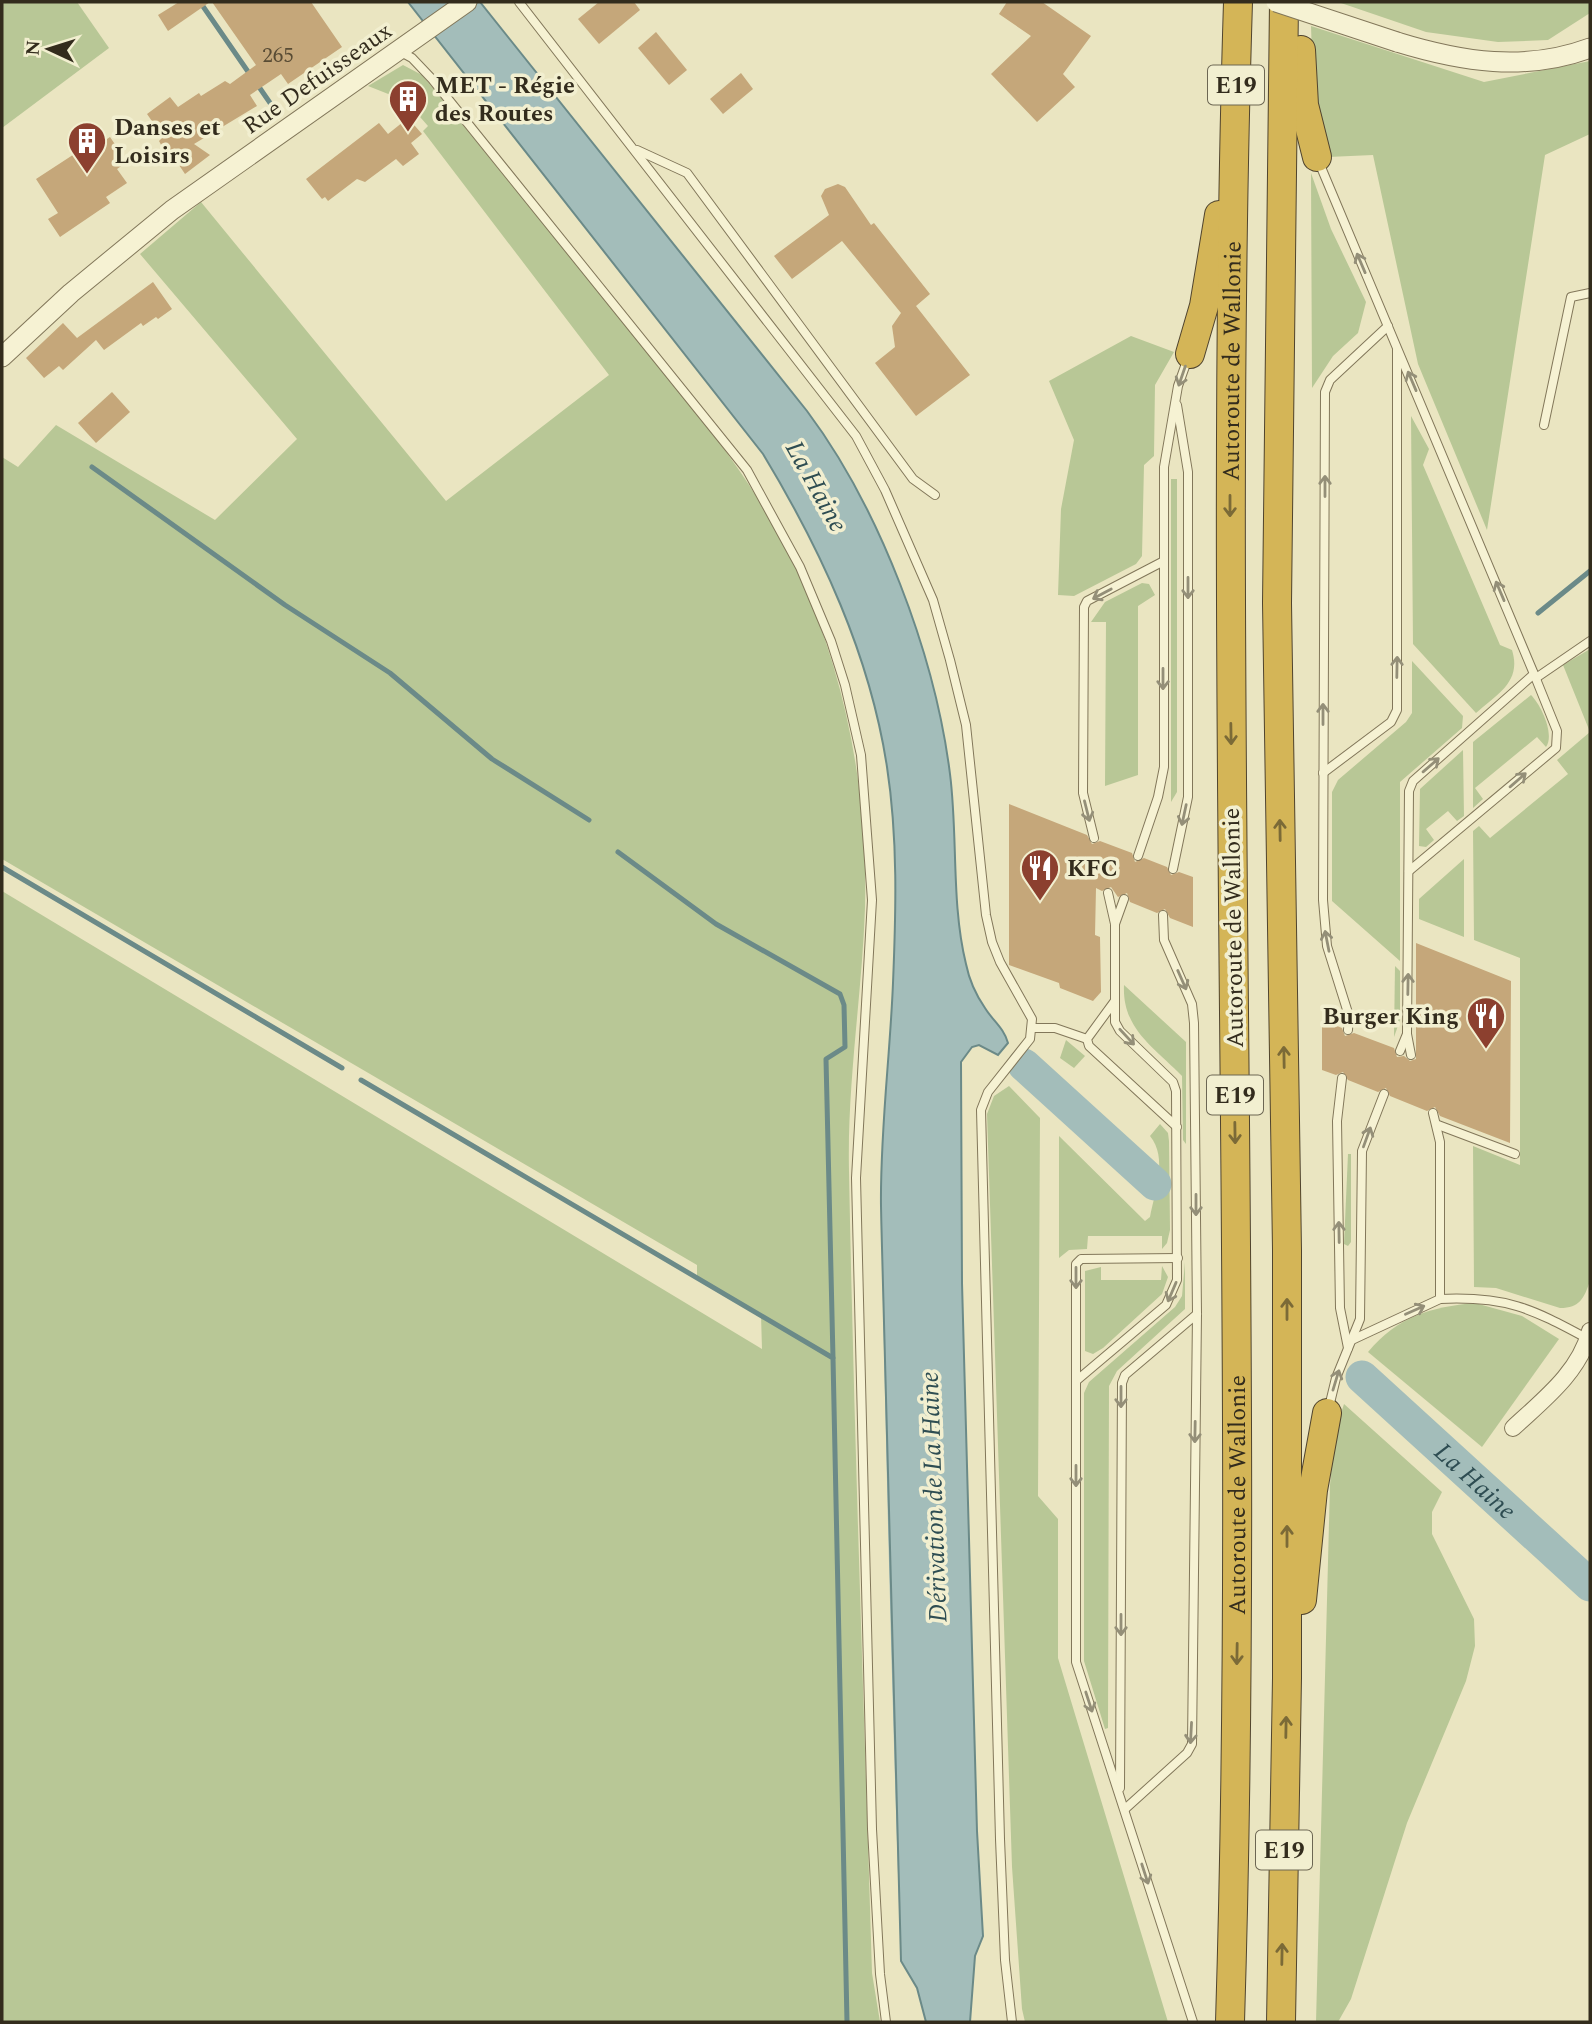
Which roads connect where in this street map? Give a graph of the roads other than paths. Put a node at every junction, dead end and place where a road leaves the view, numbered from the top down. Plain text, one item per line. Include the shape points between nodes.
1 (467, 2) edge
2 (519, 2) edge
3 (1238, 2) edge
4 (1276, 2) edge
5 (1284, 2) edge
6 (1299, 2) edge
7 (1590, 48) edge
8 (399, 51) junction
9 (634, 149) junction
10 (1317, 157) joint
11 (1233, 169) junction
12 (1590, 293) edge
13 (1388, 326) junction
14 (1396, 346) junction
15 (1190, 354) joint
16 (2, 357) edge
17 (1176, 398) junction
18 (1544, 425) dead end
19 (935, 495) dead end
20 (1162, 562) junction
21 (1590, 641) edge
22 (1535, 676) junction
23 (1323, 774) junction
24 (1094, 838) dead end
25 (1138, 856) dead end
26 (1173, 869) dead end
27 (1409, 871) junction
28 (1108, 893) dead end
29 (1124, 899) dead end
30 (1163, 915) dead end
31 (1115, 924) junction
32 (1114, 1002) junction
33 (1033, 1028) junction
34 (1348, 1030) dead end
35 (1407, 1034) junction
36 (1087, 1039) junction
37 (1400, 1051) dead end
38 (1411, 1055) dead end
39 (1342, 1078) dead end
40 (1384, 1094) dead end
41 (1433, 1113) dead end
42 (1438, 1125) junction
43 (1177, 1127) junction
44 (1515, 1154) dead end
45 (1178, 1258) junction
46 (1440, 1299) junction
47 (1197, 1314) junction
48 (1589, 1335) edge
49 (1354, 1339) junction
50 (1348, 1348) junction
51 (1076, 1381) junction
52 (1327, 1413) joint
53 (1513, 1428) dead end
54 (1287, 1678) junction
55 (1121, 1796) junction
56 (1125, 1809) junction
57 (886, 2022) edge
58 (1012, 2022) edge
59 (1193, 2022) edge
60 (1230, 2022) edge
61 (1281, 2022) edge

1 - 8 street, Rue Defuisseaux
2 - 9 lane
3 - 11 highway, Autoroute de Wallonie / E19
4 - 7 street, bridge via 1474,62 1544,60
54 -> 5 highway, Autoroute de Wallonie / E19 via 1287,1250 1277,603
6 - 10 highway via 1304,105
8 - 16 street, Rue Defuisseaux via 172,211 71,293
8 - 57 lane via 432,79 747,470 800,567 845,685 861,755 872,900 856,1178 872,1829
9 - 19 lane via 687,173 913,478
9 - 33 lane via 856,436 909,540 933,600 966,725 992,942
13 -> 10 lane
11 - 15 highway
11 -> 60 highway, Autoroute de Wallonie / E19 via 1229,601 1237,1605
12 - 18 lane via 1570,297
13 - 14 lane
23 -> 13 lane via 1325,391 1330,380
22 -> 14 lane
23 -> 14 lane via 1391,722 1397,710
15 -> 17 lane
17 - 20 lane via 1164,467
17 -> 26 lane via 1188,471 1188,797
20 -> 24 lane via 1087,601 1084,607 1083,793
20 -> 25 lane via 1164,766
21 - 22 lane
27 -> 22 lane via 1409,791 1413,781
27 -> 22 lane via 1556,748 1557,732
34 -> 23 lane via 1349,1016 1324,926
35 -> 27 lane
28 - 31 lane
29 - 31 lane
30 -> 47 lane via 1164,940 1194,1018
31 - 32 lane
32 - 36 lane
32 -> 43 lane via 1120,1031 1172,1082
33 - 36 lane via 1055,1028
33 - 58 lane via 1030,1039 988,1092 981,1110 1000,1839
35 - 37 lane
35 - 38 lane
36 - 43 lane via 1089,1046
50 -> 39 lane via 1340,1308 1337,1121
49 -> 40 lane via 1360,1319 1362,1151
41 - 42 lane
42 - 44 lane
42 - 46 lane
43 - 45 lane
45 -> 51 lane via 1177,1280 1166,1305
45 -> 51 lane via 1081,1259 1076,1264
46 - 48 lane via 1496,1299
49 -> 46 lane
47 -> 55 lane via 1125,1375 1122,1383
47 -> 56 lane via 1192,1744
48 - 53 street via 1562,1383
49 - 50 lane
52 -> 50 lane
51 -> 55 lane via 1076,1662
52 - 54 highway via 1313,1490 1304,1595
61 -> 54 highway, Autoroute de Wallonie / E19
55 - 56 lane
56 -> 59 lane

